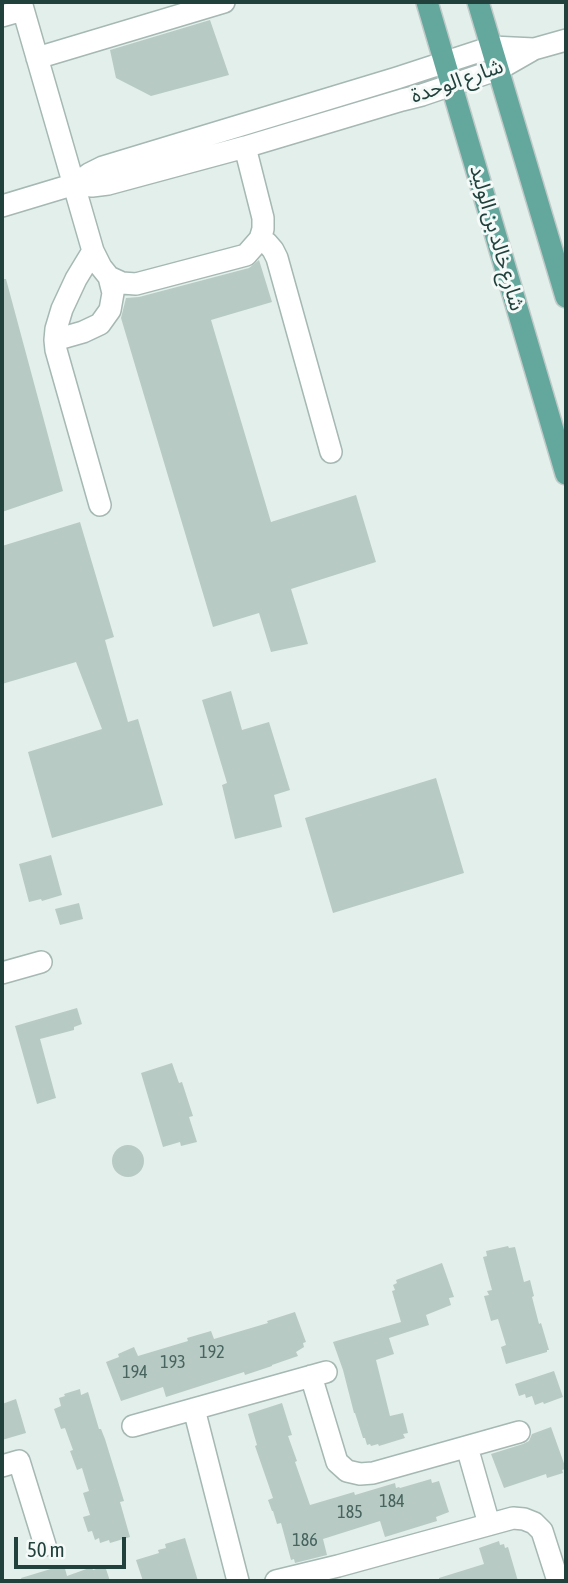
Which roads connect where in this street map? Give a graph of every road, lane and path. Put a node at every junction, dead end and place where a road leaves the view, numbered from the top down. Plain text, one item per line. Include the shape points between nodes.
1 (226, 2) edge
2 (238, 2) edge
3 (427, 2) edge
4 (478, 2) edge
5 (22, 6) edge
6 (2, 16) edge
7 (566, 40) edge
8 (492, 47) junction
9 (534, 49) junction
10 (37, 58) junction
11 (445, 63) junction
12 (499, 69) junction
13 (452, 85) junction
14 (245, 147) junction
15 (75, 184) junction
16 (2, 206) edge
17 (260, 239) junction
18 (93, 251) junction
19 (109, 278) junction
20 (566, 297) edge
21 (55, 340) junction
22 (331, 453) dead end
23 (566, 474) edge
24 (100, 505) dead end
25 (41, 962) dead end
26 (2, 973) edge
27 (194, 1409) junction
28 (133, 1426) dead end
29 (519, 1432) dead end
30 (467, 1447) junction
31 (2, 1466) edge
32 (489, 1524) junction
33 (45, 1545) dead end
34 (239, 1581) edge
35 (281, 1581) edge
36 (558, 1581) edge

1 - 2 street via 235,7
1 - 10 street
3 - 11 main road, شارع خالد بن الوليد
4 - 8 main road
5 - 6 street
5 - 10 street
7 - 9 street
8 - 9 street, شارع الوحدة
8 - 11 street, شارع الوحدة
8 - 12 main road
9 - 12 street, شارع الوحدة
10 - 15 street
11 - 13 main road, شارع خالد بن الوليد
11 - 15 street, شارع الوحدة via 103,167
12 - 13 street, شارع الوحدة
12 - 20 main road
13 - 14 street, شارع الوحدة
13 - 23 main road, شارع خالد بن الوليد
14 - 15 street, شارع الوحدة via 108,184
14 - 17 street via 263,218
15 - 16 street, شارع الوحدة
15 - 18 street
17 - 19 street via 246,255 136,284
17 - 22 street via 277,258
18 - 19 street
18 - 21 street via 62,309
19 - 21 street via 113,293 110,310 100,324
21 - 24 street
25 - 26 street
27 - 28 street
27 - 30 street via 319,1374 337,1462 347,1471 373,1473
27 - 34 street
29 - 30 street
30 - 32 street
31 - 33 street via 19,1461
32 - 35 street
32 - 36 street via 513,1518 534,1523 542,1531

